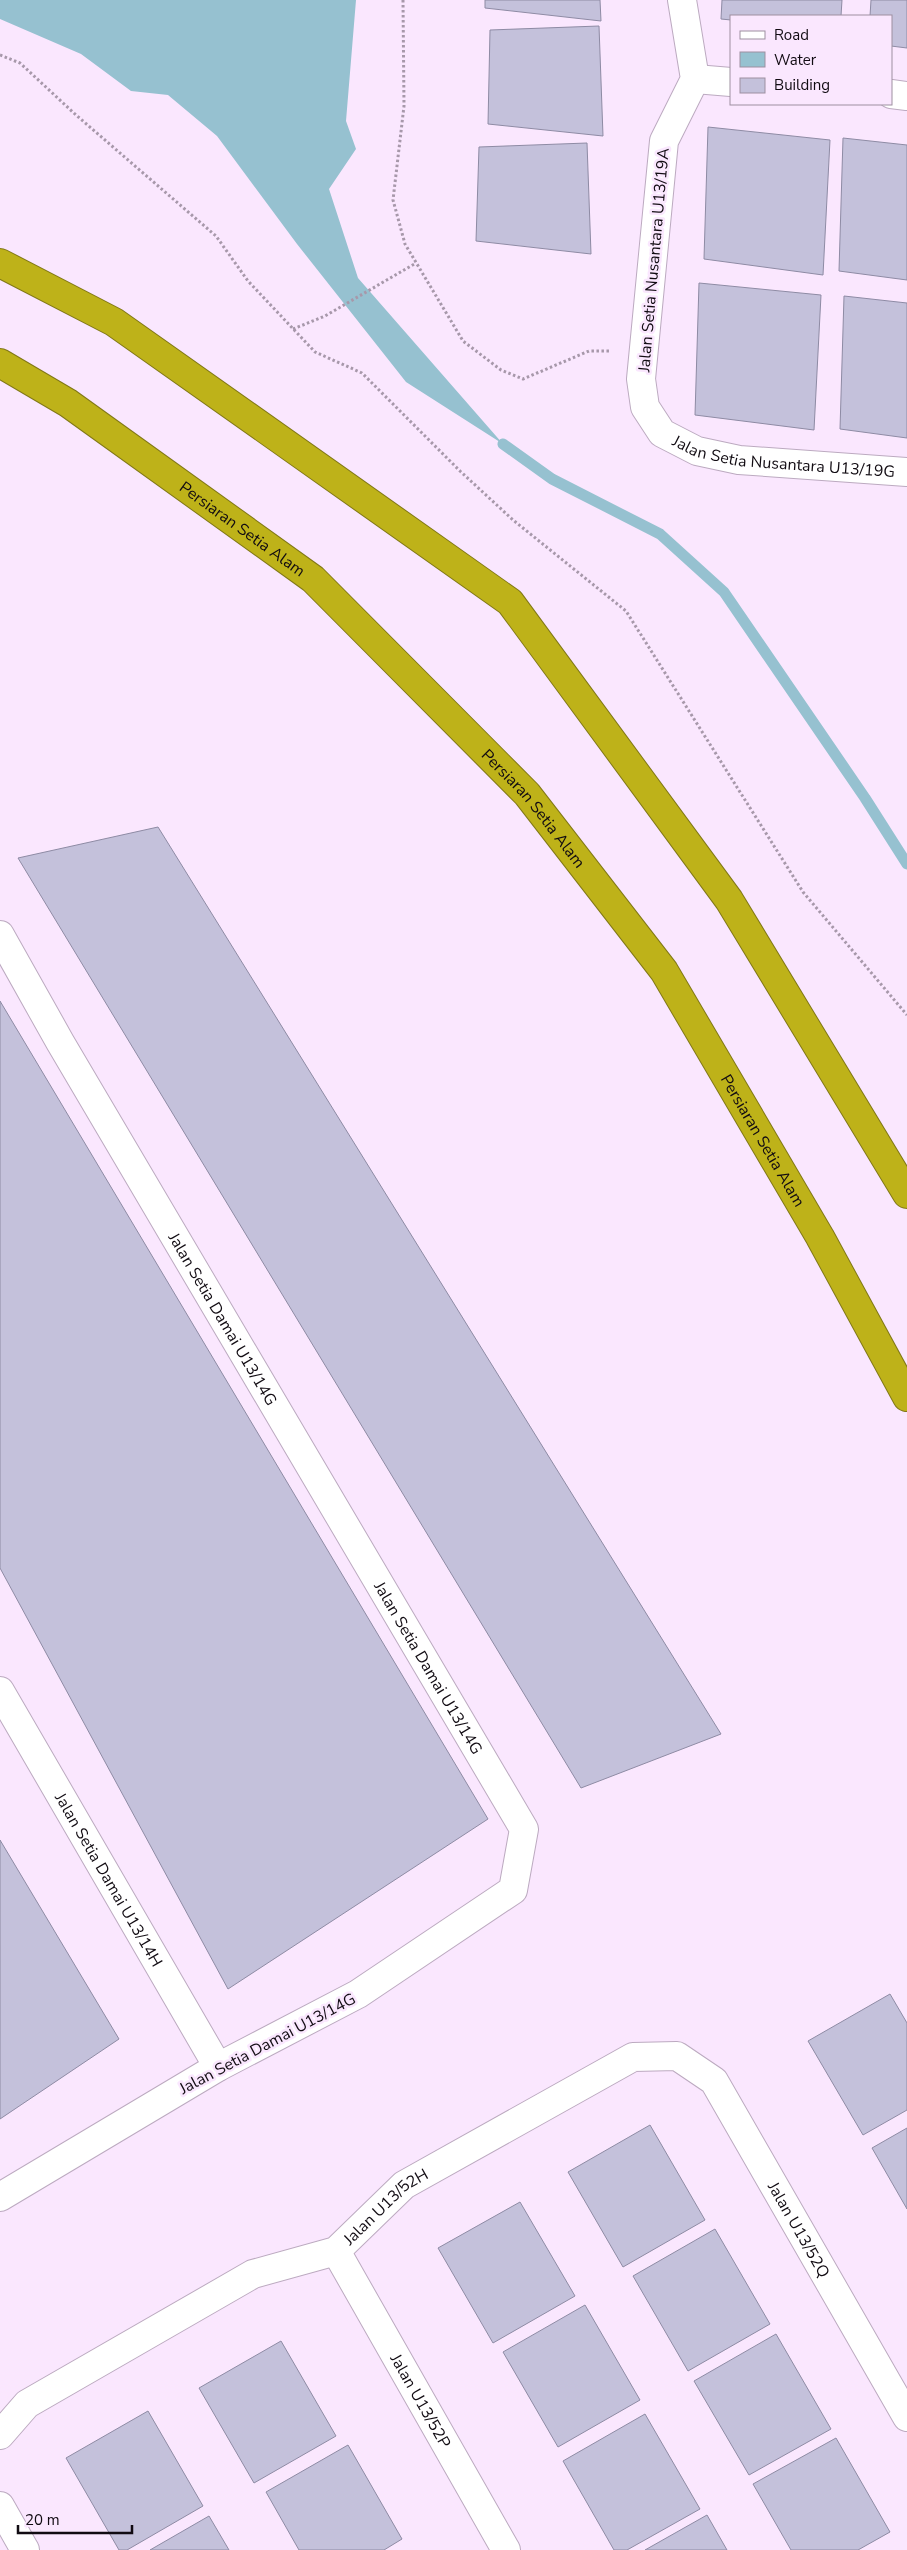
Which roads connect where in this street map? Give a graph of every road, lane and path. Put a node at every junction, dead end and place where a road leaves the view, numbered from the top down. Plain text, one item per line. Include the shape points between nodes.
1 (403, 0) edge
2 (682, 0) edge
3 (0, 55) edge
4 (695, 79) junction
5 (730, 82) edge
6 (892, 94) edge
7 (907, 96) edge
8 (416, 262) junction
9 (0, 263) edge
10 (293, 329) junction
11 (644, 351) junction
12 (0, 363) edge
13 (0, 373) edge
14 (68, 403) junction
15 (662, 433) joint
16 (907, 472) edge
17 (0, 935) edge
18 (907, 1015) edge
19 (907, 1194) edge
20 (907, 1396) edge
21 (0, 1691) edge
22 (678, 2056) joint
23 (218, 2067) junction
24 (0, 2198) edge
25 (336, 2251) junction
26 (907, 2417) edge
27 (0, 2434) edge
28 (0, 2506) edge
29 (25, 2550) edge
30 (506, 2550) edge

1 - 8 path via 404,106 393,200 405,244
2 - 4 street
3 - 10 path via 20,63 216,236 248,281
4 - 5 street
4 - 11 street, Jalan Setia Nusantara U13/19A via 664,141
6 - 7 street
8 - 10 path via 325,316
8 - 11 path via 463,341 501,370 523,379 589,351
9 - 19 highway via 114,322 510,602 728,900
10 - 18 path via 315,352 362,373 514,520 626,611 803,892
11 - 15 street, Jalan Setia Nusantara U13/19A via 641,379 645,407
12 - 14 highway, Persiaran Setia Alam
13 - 14 highway
14 - 20 highway, Persiaran Setia Alam via 313,579 527,794 664,971 820,1238
15 - 16 street, Jalan Setia Nusantara U13/19G via 697,451 739,460
17 - 23 street, Jalan Setia Damai U13/14G via 524,1829 514,1890 358,1994
21 - 23 street, Jalan Setia Damai U13/14H
22 - 25 street, Jalan U13/52H via 633,2057 404,2185
22 - 26 street, Jalan U13/52Q via 714,2081
23 - 24 street, Jalan Setia Damai U13/14G
25 - 27 street, Jalan U13/52H via 253,2274 27,2404
25 - 30 street, Jalan U13/52P
28 - 29 street

